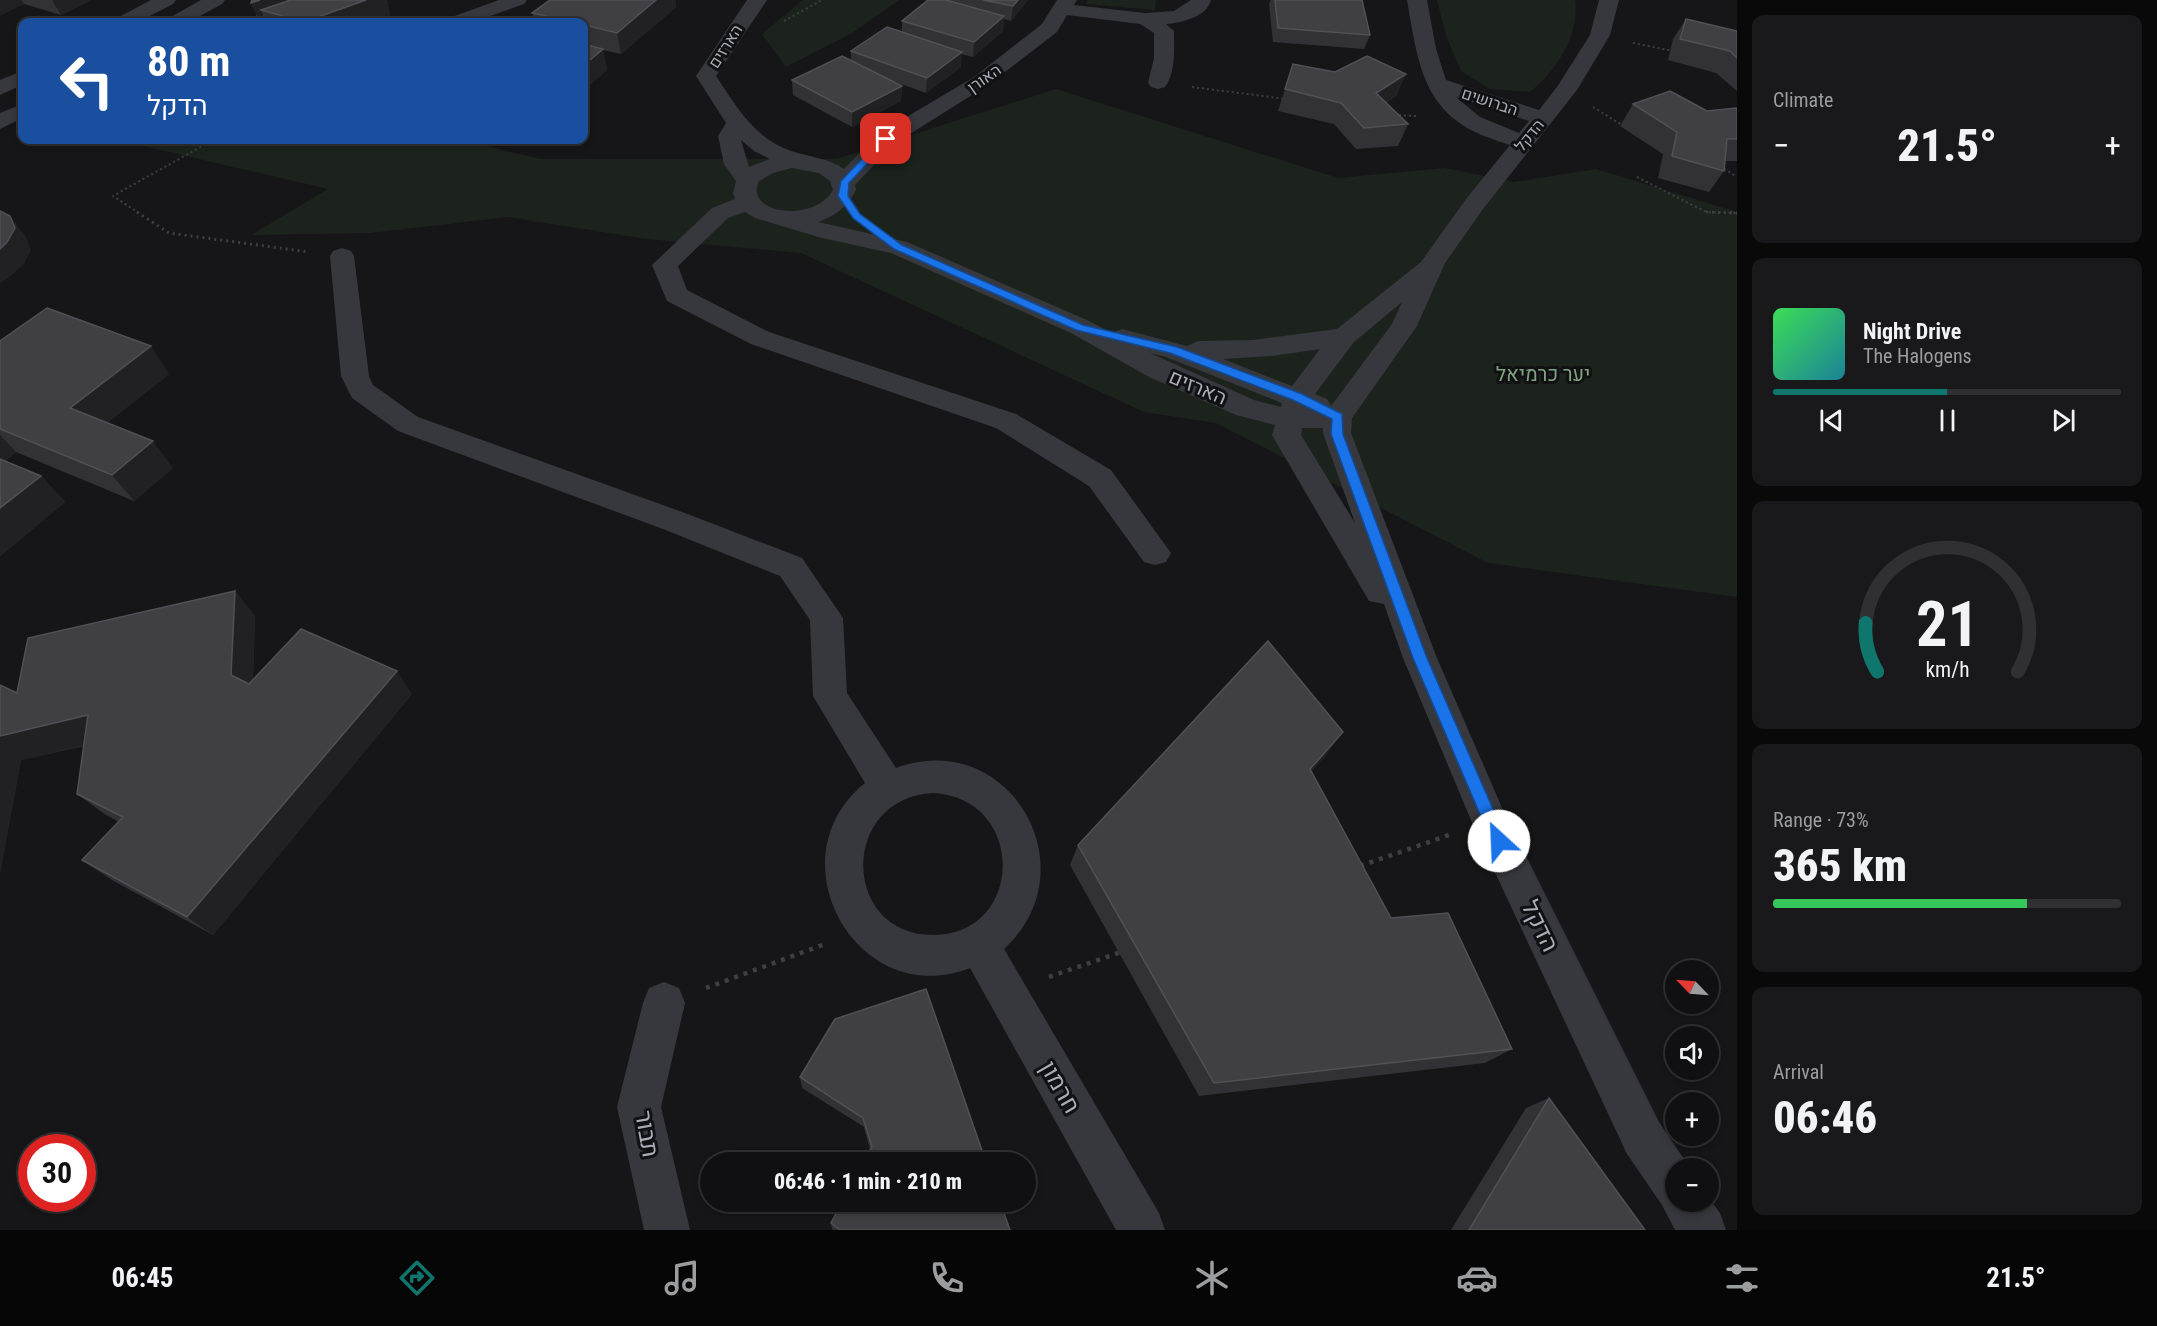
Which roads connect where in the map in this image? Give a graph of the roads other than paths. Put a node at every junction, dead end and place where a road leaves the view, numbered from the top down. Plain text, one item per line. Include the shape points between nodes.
1 (166, 0) edge
2 (215, 0) edge
3 (517, 0) edge
4 (757, 0) edge
5 (1201, 0) edge
6 (1417, 0) edge
7 (1609, 0) edge
8 (1064, 4) edge
9 (132, 18) edge
10 (183, 18) edge
11 (467, 18) edge
12 (1146, 19) junction
13 (18, 79) edge
14 (1158, 83) road end
15 (1438, 84) junction
16 (0, 89) edge
17 (18, 112) edge
18 (1542, 118) junction
19 (0, 122) edge
20 (737, 123) junction
21 (886, 139) junction
22 (1522, 142) junction
23 (805, 162) junction
24 (844, 190) junction
25 (748, 192) junction
26 (785, 219) junction
27 (898, 247) junction
28 (342, 256) road end
29 (1433, 263) junction
30 (1080, 327) junction
31 (1345, 336) junction
32 (1173, 350) junction
33 (1294, 408) junction
34 (1338, 417) junction
35 (1155, 553) dead end
36 (1420, 658) junction
37 (888, 788) junction
38 (979, 944) junction
39 (664, 1004) road end
40 (1665, 1172) edge
41 (1691, 1212) edge
42 (667, 1230) edge
43 (1142, 1230) edge
44 (1703, 1230) edge

1 - 9 street
2 - 10 street
3 - 11 street
4 - 20 street, הארזים via 706,76
5 - 12 street via 1179,17
6 - 15 street, הברושים via 1430,68
7 - 18 street, הדקל via 1600,35 1566,90
8 - 12 street
8 - 21 street, האורן via 1050,28 981,81
12 - 14 street via 1164,31 1164,58
13 - 16 street
15 - 18 street, הברושים
15 - 22 street, הברושים via 1465,118
17 - 19 street
18 - 22 street, הדקל
20 - 23 street, הארזים via 771,152
20 - 25 street via 729,136 735,164
21 - 23 street, האורן
21 - 24 street, האורן
22 - 29 street, הדקל
23 - 24 street via 838,175
23 - 25 street via 761,170
24 - 26 street via 831,209 818,215
24 - 27 street, הארזים via 857,216
25 - 26 street via 757,210
25 - 35 street via 665,265 675,295 760,338 1006,421 1100,478
26 - 27 street, הארזים
27 - 30 street, הארזים
28 - 37 street via 355,376 362,391 408,424 790,567 826,618 830,696
29 - 31 street, הדקל
29 - 34 street, הדקל via 1404,326
30 - 32 street, הארזים
30 - 33 street, הארזים via 1159,370 1246,408
31 - 32 street, הארזים via 1234,352
31 - 33 street, הדקל
32 - 33 street, הארזים
33 - 34 street
33 - 36 street, הדקל via 1286,435
34 - 36 street, הדקל via 1337,434
36 - 40 street, הדקל via 1489,820 1642,1138
37 - 38 street via 917,779 966,785 993,801 1017,832 1026,862 1020,897 1005,924
37 - 38 street via 867,801 850,825 840,872 849,901 868,928 896,946 922,954 956,953
38 - 43 street, חרמון
39 - 42 street, תבור via 639,1107
41 - 44 street

